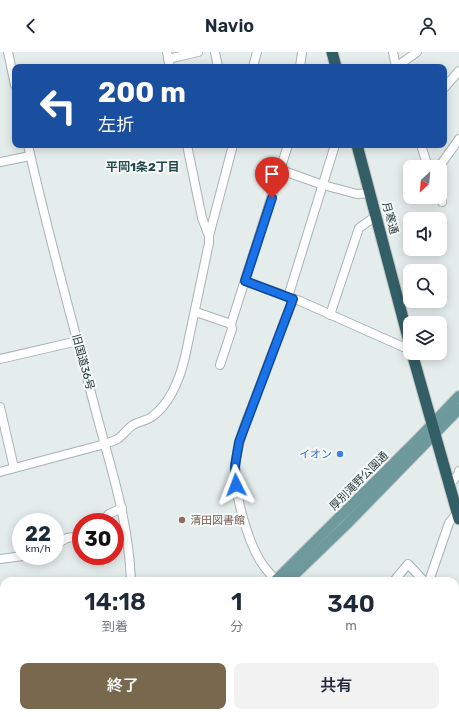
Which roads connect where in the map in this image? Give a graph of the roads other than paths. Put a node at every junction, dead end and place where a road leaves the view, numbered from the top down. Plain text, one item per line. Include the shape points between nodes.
1 (8, 52) edge
2 (198, 52) edge
3 (215, 52) edge
4 (257, 52) edge
5 (302, 52) edge
6 (332, 52) edge
7 (392, 52) edge
8 (417, 52) edge
9 (169, 59) edge
10 (217, 64) edge
11 (254, 64) edge
12 (300, 64) edge
13 (335, 64) edge
14 (395, 64) edge
15 (400, 64) edge
16 (12, 71) edge
17 (459, 71) edge
18 (447, 85) edge
19 (459, 140) edge
20 (29, 148) edge
21 (188, 148) edge
22 (232, 148) edge
23 (287, 148) edge
24 (334, 148) edge
25 (358, 148) edge
26 (422, 148) edge
27 (30, 156) junction
28 (426, 160) edge
29 (444, 160) edge
30 (0, 162) edge
31 (281, 170) junction
32 (323, 185) junction
33 (370, 193) junction
34 (376, 216) junction
35 (209, 236) junction
36 (245, 281) junction
37 (290, 298) junction
38 (196, 312) junction
39 (330, 315) junction
40 (403, 318) edge
41 (231, 324) junction
42 (78, 342) junction
43 (403, 347) edge
44 (0, 359) edge
45 (414, 360) edge
46 (220, 365) dead end
47 (459, 396) edge
48 (0, 407) edge
49 (459, 409) edge
50 (434, 429) junction
51 (3, 432) edge
52 (105, 444) junction
53 (14, 468) junction
54 (459, 471) edge
55 (0, 472) edge
56 (449, 485) junction
57 (122, 508) junction
58 (110, 513) edge
59 (349, 515) junction
60 (458, 516) edge
61 (12, 557) edge
62 (0, 559) edge
63 (131, 577) edge
64 (273, 577) edge
65 (280, 577) edge
66 (292, 577) edge
67 (397, 577) edge
68 (420, 577) edge
69 (430, 577) edge

1 - 16 street
2 - 9 street
3 - 10 street
4 - 11 street
5 - 12 street
6 - 13 highway
7 - 14 street
8 - 15 street
17 - 18 street
19 - 29 street
20 - 27 street, 旧国道36号
21 - 35 street via 202,218
22 - 35 street
23 - 31 street
24 - 32 street
25 - 33 highway, 月寒通
26 - 28 street
27 - 30 street
27 - 42 street, 旧国道36号
31 - 32 street
31 - 36 street
32 - 33 street via 357,194
32 - 37 street
33 - 34 highway, 月寒通
34 - 39 street via 359,228
34 - 40 highway, 月寒通
35 - 38 street
36 - 37 street
36 - 41 street
37 - 39 street
37 - 64 street via 239,442 235,466 236,485 248,534 260,562
38 - 41 street
38 - 52 street via 180,374 172,392 153,416 133,425 117,439
39 - 43 street
41 - 46 street via 232,329
42 - 44 street
42 - 52 street, 旧国道36号
45 - 50 highway
47 - 50 main road, 厚別滝野公園通
48 - 51 street
49 - 50 main road, 厚別滝野公園通
50 - 56 highway
50 - 59 main road, 厚別滝野公園通
51 - 53 street
52 - 53 street
52 - 57 street, 旧国道36号
53 - 55 street
54 - 56 street
56 - 60 highway
57 - 58 street
57 - 63 street, 旧国道36号 via 131,561
59 - 65 main road, 厚別滝野公園通
59 - 66 main road, 厚別滝野公園通
60 - 69 street via 449,523
61 - 62 street
67 - 68 street via 408,564

